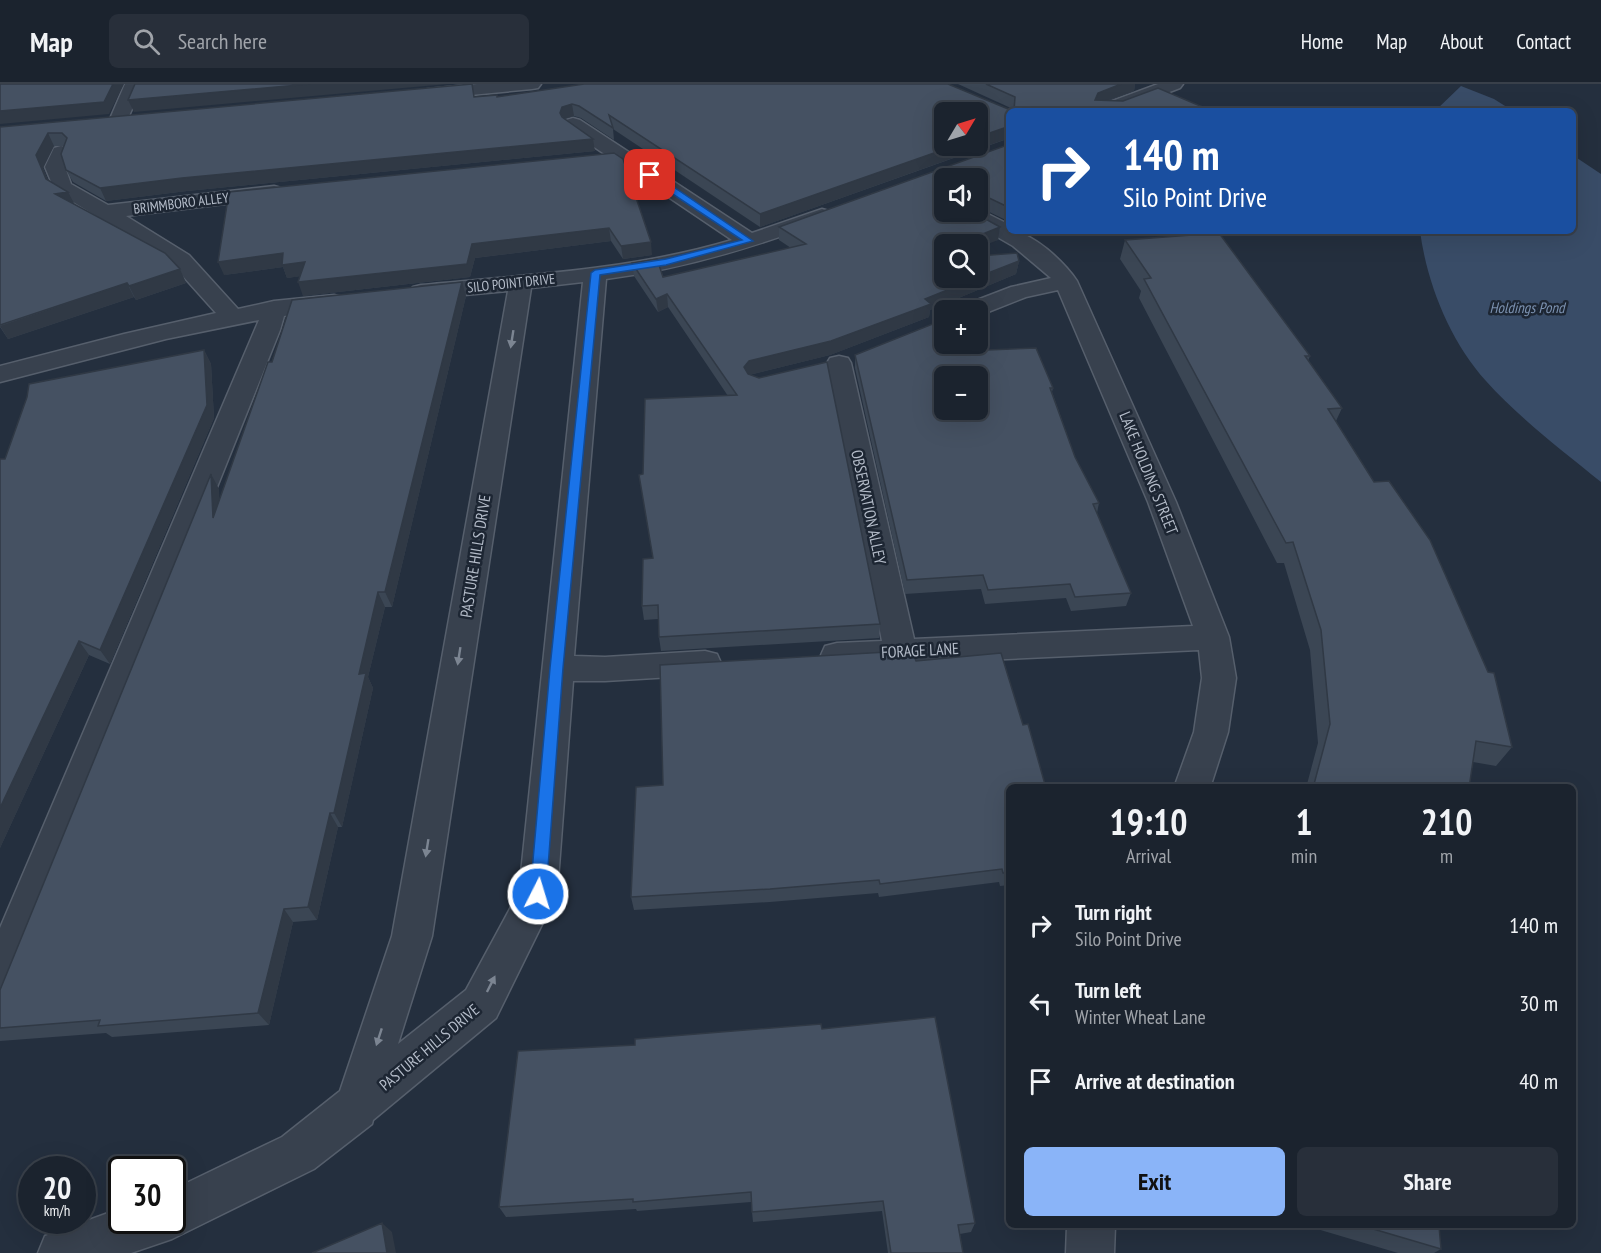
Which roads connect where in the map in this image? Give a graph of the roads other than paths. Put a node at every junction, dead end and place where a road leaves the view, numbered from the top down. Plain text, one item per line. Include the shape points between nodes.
1 (134, 84) edge
2 (532, 84) edge
3 (1174, 84) edge
4 (409, 96) edge
5 (1111, 108) edge
6 (141, 119) edge
7 (118, 121) junction
8 (99, 123) edge
9 (573, 124) edge
10 (60, 152) edge
11 (617, 157) junction
12 (584, 159) edge
13 (297, 189) edge
14 (837, 210) edge
15 (103, 212) junction
16 (985, 222) edge
17 (1006, 234) edge
18 (1006, 234) edge
19 (749, 241) junction
20 (595, 273) junction
21 (1066, 281) junction
22 (521, 282) junction
23 (400, 295) edge
24 (354, 300) edge
25 (988, 304) edge
26 (274, 308) junction
27 (232, 316) junction
28 (839, 362) dead end
29 (0, 374) edge
30 (1213, 637) junction
31 (900, 651) junction
32 (806, 657) edge
33 (735, 661) edge
34 (556, 668) junction
35 (1193, 784) edge
36 (0, 976) edge
37 (356, 1108) junction
38 (186, 1208) edge
39 (1090, 1228) edge
40 (117, 1234) edge
41 (62, 1253) edge
42 (1090, 1253) edge

1 - 7 street
2 - 4 street
3 - 5 street
6 - 7 street
7 - 8 street
9 - 11 street
10 - 15 street via 55,167 62,187
11 - 12 street
11 - 19 street
13 - 15 street, BRIMMBORO ALLEY
14 - 19 street, SILO POINT DRIVE
15 - 27 street via 181,260
16 - 18 street, LAKE HOLDING STREET
17 - 21 street, LAKE HOLDING STREET via 1051,262
19 - 20 street, SILO POINT DRIVE via 666,262
20 - 22 street, SILO POINT DRIVE
20 - 34 street, PASTURE HILLS DRIVE
21 - 25 street
21 - 30 street, LAKE HOLDING STREET via 1162,502
22 - 23 street, SILO POINT DRIVE
22 -> 37 street, PASTURE HILLS DRIVE via 412,936
24 - 26 street
26 - 27 street
26 - 36 street
27 - 29 street via 122,340
28 - 31 street, OBSERVATION ALLEY
30 - 31 street, FORAGE LANE
30 - 35 street, LAKE HOLDING STREET via 1219,678 1210,732
31 - 32 street, FORAGE LANE
33 - 34 street
37 -> 34 street, PASTURE HILLS DRIVE via 481,1004 538,894
37 - 38 street, PASTURE HILLS DRIVE via 298,1153
39 - 42 street
40 - 41 street

